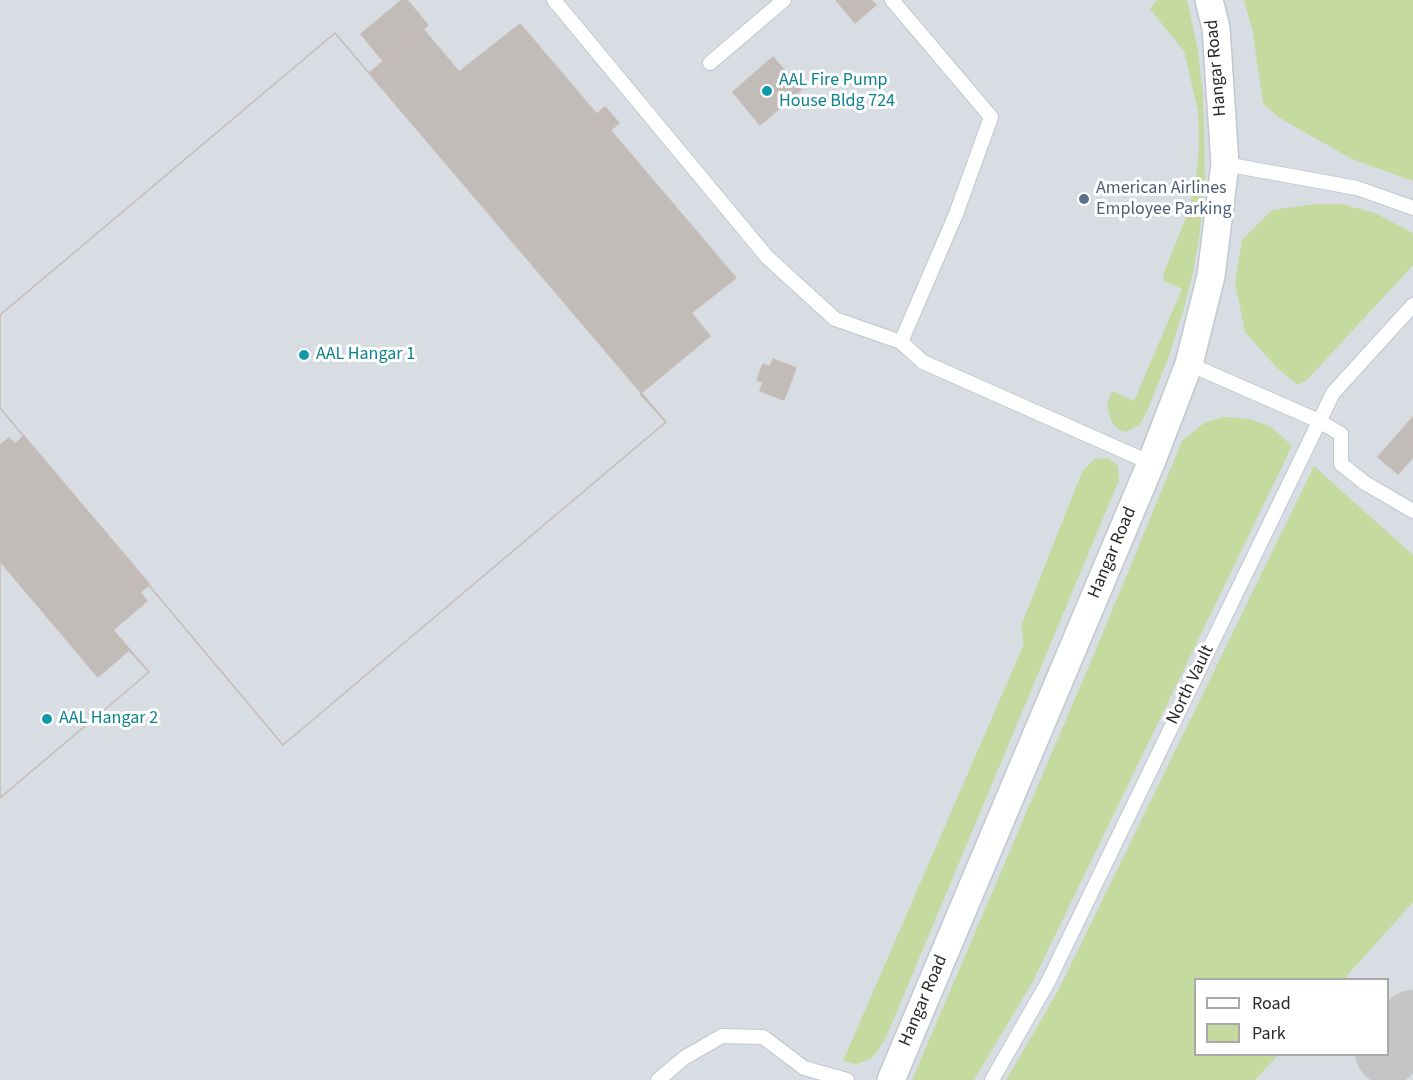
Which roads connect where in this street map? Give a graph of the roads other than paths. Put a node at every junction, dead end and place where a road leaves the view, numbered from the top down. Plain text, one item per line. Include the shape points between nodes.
1 (554, 0) edge
2 (784, 0) edge
3 (892, 0) edge
4 (1209, 0) edge
5 (711, 63) dead end
6 (1225, 164) junction
7 (1413, 208) edge
8 (1413, 305) edge
9 (902, 342) junction
10 (1189, 364) junction
11 (1320, 421) junction
12 (1151, 463) junction
13 (1413, 511) edge
14 (802, 1074) edge
15 (658, 1080) edge
16 (847, 1080) edge
17 (891, 1080) edge
18 (992, 1080) edge

1 - 9 lane via 767,257 835,319
2 - 5 lane
3 - 9 lane via 991,117 956,214
4 - 6 street, Hangar Road via 1216,28
6 - 7 lane via 1357,188
6 - 10 street, Hangar Road via 1211,276
8 - 11 lane, North Vault via 1333,393
9 - 12 lane via 922,362
10 - 11 lane
10 - 12 street, Hangar Road
11 - 13 lane via 1341,434 1341,464
11 - 18 lane, North Vault via 1048,982
12 - 17 street, Hangar Road
14 - 15 lane via 762,1037 722,1036 684,1058
14 - 16 lane

